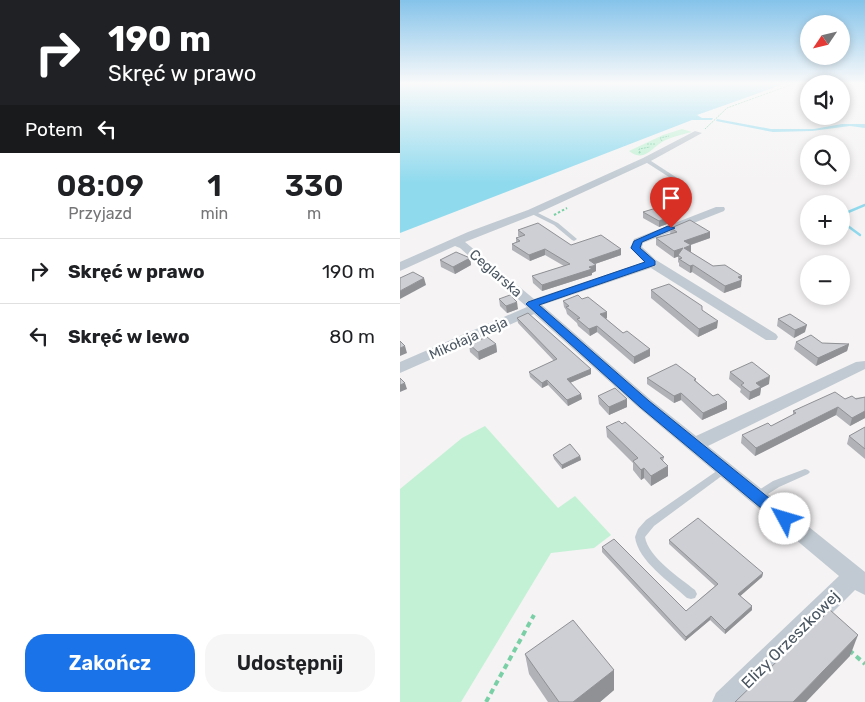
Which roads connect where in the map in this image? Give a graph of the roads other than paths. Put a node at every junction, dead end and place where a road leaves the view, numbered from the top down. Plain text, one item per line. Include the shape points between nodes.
1 (698, 133) dead end
2 (646, 160) junction
3 (685, 185) dead end
4 (720, 209) dead end
5 (532, 212) junction
6 (574, 239) dead end
7 (454, 242) junction
8 (652, 263) junction
9 (400, 267) edge
10 (534, 306) junction
11 (771, 337) dead end
12 (861, 365) dead end
13 (400, 368) edge
14 (694, 446) junction
15 (724, 470) junction
16 (805, 472) dead end
17 (757, 496) junction
18 (860, 581) edge
19 (691, 594) dead end
20 (726, 702) edge

1 - 2 street
2 - 3 lane
2 - 5 street
4 - 8 street via 638,241 636,248
5 - 6 lane via 556,224
5 - 7 street
7 - 9 street
7 - 10 street, Ceglarska via 464,245
8 - 10 street, Mikołaja Reja
8 - 11 street
10 - 13 street, Mikołaja Reja
10 - 14 street, Ceglarska
12 - 14 street
14 - 15 street, Ceglarska
15 - 17 street, Ceglarska
15 - 19 lane via 641,532 644,550
16 - 17 lane
17 - 18 street, Ceglarska
18 - 20 street, Elizy Orzeszkowej

